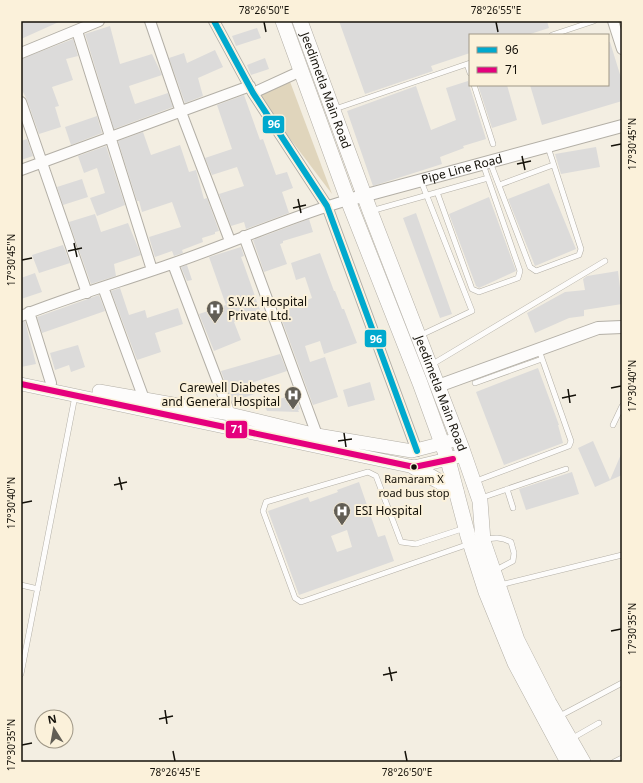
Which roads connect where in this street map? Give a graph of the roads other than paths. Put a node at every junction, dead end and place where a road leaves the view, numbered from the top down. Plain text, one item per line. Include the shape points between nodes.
1 (99, 21) edge
2 (150, 21) edge
3 (214, 21) edge
4 (283, 21) edge
5 (300, 21) edge
6 (594, 21) edge
7 (613, 21) edge
8 (77, 31) junction
9 (555, 34) edge
10 (622, 49) edge
11 (21, 53) edge
12 (469, 63) edge
13 (301, 71) junction
14 (474, 86) edge
15 (251, 90) junction
16 (21, 102) edge
17 (332, 110) junction
18 (181, 112) junction
19 (622, 126) edge
20 (111, 138) junction
21 (493, 144) dead end
22 (547, 146) junction
23 (487, 162) junction
24 (42, 163) junction
25 (553, 165) junction
26 (21, 170) edge
27 (488, 178) junction
28 (421, 180) junction
29 (499, 185) junction
30 (437, 192) junction
31 (427, 194) junction
32 (364, 196) junction
33 (348, 200) junction
34 (327, 206) junction
35 (370, 211) junction
36 (244, 236) junction
37 (230, 241) junction
38 (605, 261) dead end
39 (173, 264) junction
40 (152, 270) junction
41 (104, 287) junction
42 (400, 288) junction
43 (87, 293) junction
44 (25, 314) edge
45 (622, 327) edge
46 (418, 337) junction
47 (540, 354) junction
48 (514, 363) junction
49 (430, 365) junction
50 (21, 376) edge
51 (51, 383) junction
52 (475, 383) dead end
53 (21, 384) edge
54 (438, 386) junction
55 (76, 395) junction
56 (144, 399) junction
57 (622, 406) edge
58 (230, 414) junction
59 (613, 425) dead end
60 (317, 435) junction
61 (446, 442) junction
62 (417, 451) junction
63 (452, 459) junction
64 (414, 467) junction
65 (566, 470) dead end
66 (473, 482) junction
67 (507, 489) junction
68 (456, 491) junction
69 (478, 499) junction
70 (513, 508) dead end
71 (466, 528) junction
72 (478, 539) junction
73 (622, 555) edge
74 (495, 578) junction
75 (21, 585) edge
76 (38, 589) junction
77 (21, 674) edge
78 (622, 683) edge
79 (557, 717) junction
80 (599, 723) dead end
81 (570, 740) junction
82 (622, 758) edge
83 (568, 762) edge
84 (583, 762) edge
85 (614, 762) edge

1 - 8 street
2 - 18 street
3 - 15 street
4 - 13 main road, Jeedimetla Main Road
5 - 17 main road, Jeedimetla Main Road
6 - 9 lane
7 - 10 street
8 - 11 street
8 - 20 street
12 - 17 lane
13 - 15 street
13 - 33 main road, Jeedimetla Main Road
14 - 21 lane
15 - 18 street
15 - 34 street
16 - 24 street
17 - 32 main road, Jeedimetla Main Road
18 - 20 street
18 - 37 street
19 - 22 street, Pipe Line Road
20 - 24 street
20 - 40 street
22 - 23 street, Pipe Line Road
22 - 25 lane
23 - 27 lane
23 - 28 street, Pipe Line Road
23 - 29 lane
24 - 26 street
24 - 43 street
25 - 29 lane
25 - 29 lane via 581,249 579,255 536,270 530,267
27 - 30 lane
27 - 30 lane via 520,275 514,280 479,292 469,285
28 - 31 lane
28 - 32 street, Pipe Line Road
30 - 31 lane
31 - 35 lane
31 - 46 lane via 472,311
32 - 33 street, Pipe Line Road
32 - 35 main road, Jeedimetla Main Road
33 - 34 street
33 - 61 main road, Jeedimetla Main Road
34 - 36 street
34 - 62 street
35 - 42 main road, Jeedimetla Main Road
36 - 37 street
36 - 60 street
37 - 39 street
38 - 49 lane
39 - 40 street
39 - 58 street
40 - 41 street
41 - 43 street
41 - 56 street
42 - 46 main road, Jeedimetla Main Road
42 - 61 main road via 400,311
43 - 44 street
44 - 51 street
45 - 47 street via 598,328
46 - 49 main road, Jeedimetla Main Road
47 - 48 street
47 - 66 lane via 571,441 569,446
48 - 52 lane
48 - 54 street
49 - 54 main road, Jeedimetla Main Road
50 - 51 main road
51 - 56 main road
53 - 55 main road
54 - 66 main road, Jeedimetla Main Road
55 - 64 main road
55 - 76 lane
56 - 58 main road
57 - 59 lane
58 - 60 main road
60 - 62 main road
61 - 62 main road
61 - 63 main road, Jeedimetla Main Road
63 - 64 main road
63 - 68 main road, Jeedimetla Main Road
63 - 72 main road
64 - 68 main road
65 - 67 lane
66 - 69 main road, Jeedimetla Main Road
67 - 69 lane
67 - 70 lane
68 - 71 main road, Jeedimetla Main Road
69 - 72 main road, Jeedimetla Main Road
71 - 72 main road, Jeedimetla Main Road
71 - 72 lane via 416,544 401,542 376,476 368,472 266,502 263,511 295,598 301,602
72 - 74 main road, Jeedimetla Main Road
72 - 74 lane via 494,537 511,542 513,561
72 - 83 main road, Jeedimetla Main Road via 486,592 506,643
73 - 74 lane
74 - 79 main road, Jeedimetla Main Road via 517,640
75 - 76 lane
76 - 77 lane
78 - 79 lane
79 - 81 main road, Jeedimetla Main Road
80 - 81 lane
81 - 84 main road, Jeedimetla Main Road
82 - 85 lane

